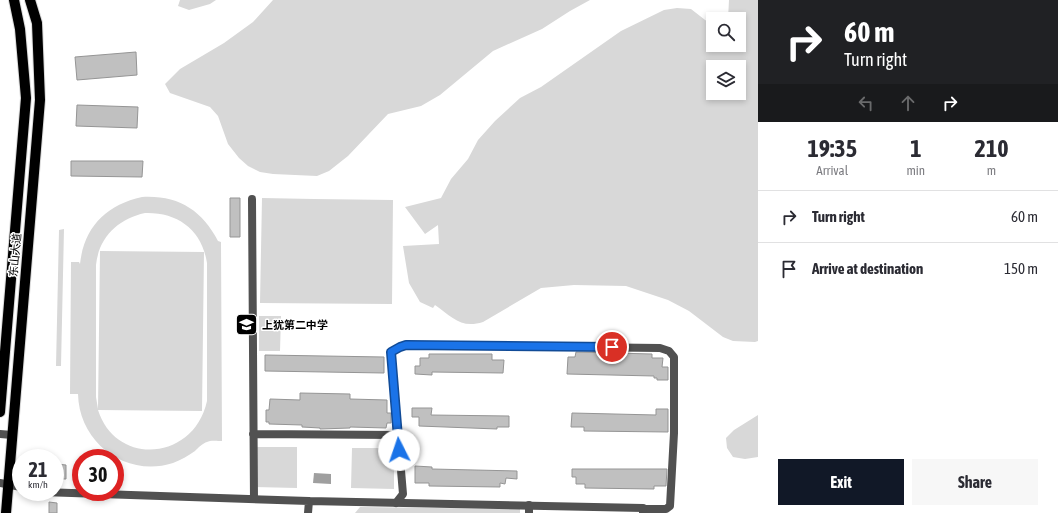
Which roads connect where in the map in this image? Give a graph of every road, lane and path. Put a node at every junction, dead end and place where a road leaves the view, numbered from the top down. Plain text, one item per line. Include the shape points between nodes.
1 (14, 0) edge
2 (30, 0) edge
3 (252, 199) dead end
4 (0, 412) edge
5 (0, 434) edge
6 (253, 434) junction
7 (12, 435) junction
8 (398, 435) junction
9 (4, 484) edge
10 (64, 493) edge
11 (254, 499) junction
12 (309, 501) junction
13 (396, 503) junction
14 (529, 509) edge
15 (643, 511) edge
16 (6, 513) edge
17 (308, 513) edge

1 - 4 main road, 东山大道 via 20,29 26,98
2 - 7 main road, 东山大道 via 37,23 40,100
3 - 6 street
5 - 7 street
6 - 8 street
6 - 11 street
7 - 9 main road, 东山大道
8 - 13 street via 402,494
8 - 15 street via 391,352 406,345 660,348 669,351 674,358 674,433 670,506 666,509
9 - 16 main road, 东山大道
10 - 11 street
11 - 12 street
12 - 13 street
12 - 17 street
13 - 14 street
14 - 15 street via 643,508

